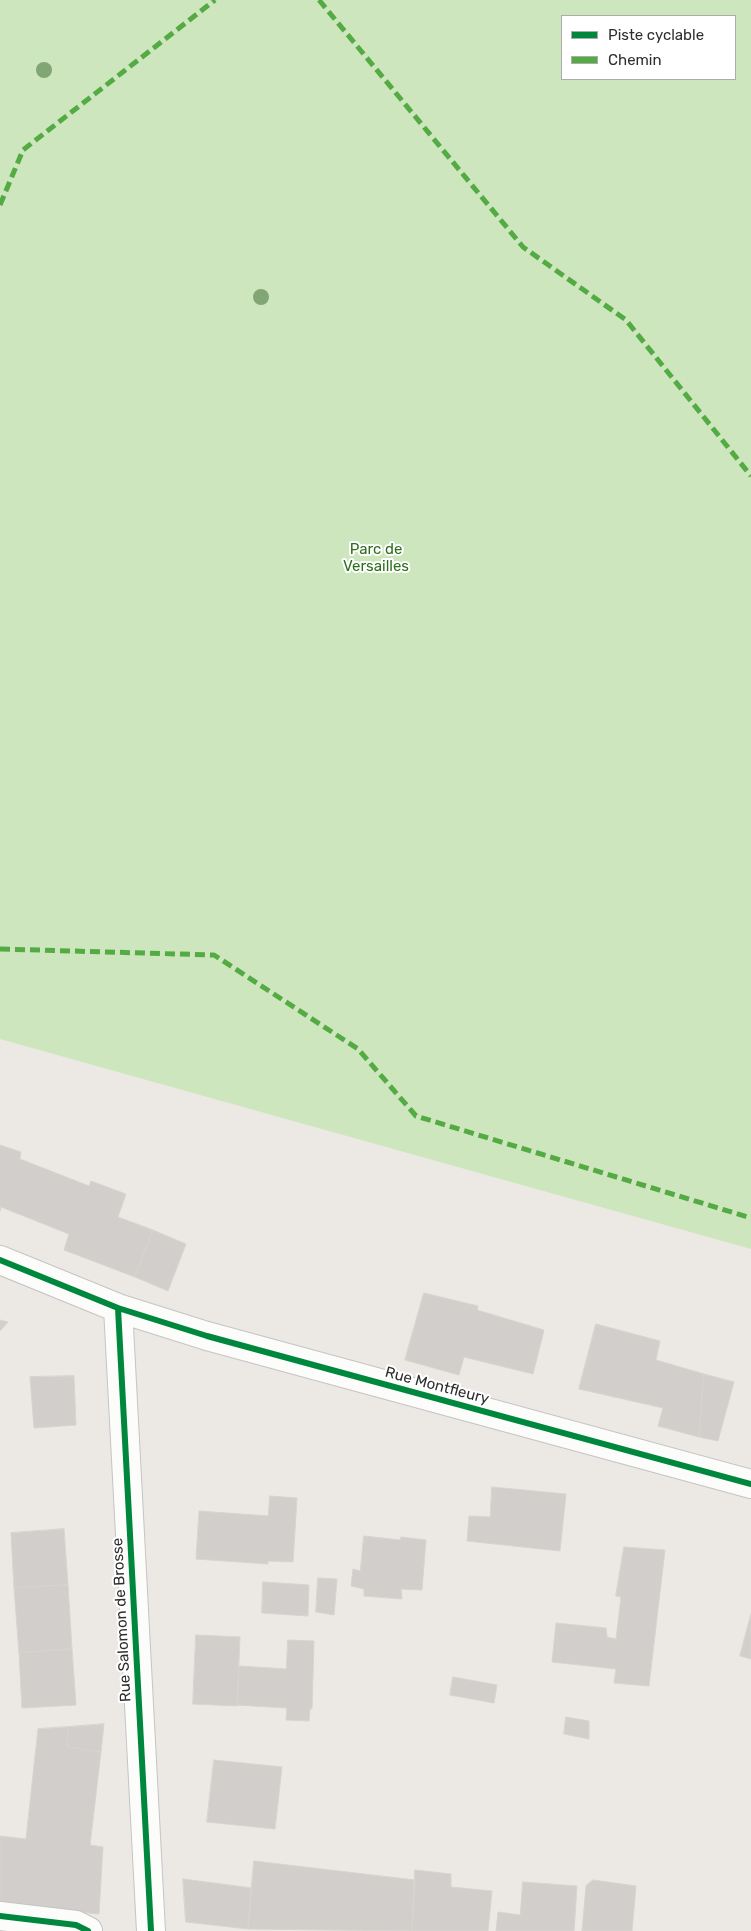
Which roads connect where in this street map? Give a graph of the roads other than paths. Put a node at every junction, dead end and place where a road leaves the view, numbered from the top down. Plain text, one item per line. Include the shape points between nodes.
1 (0, 1260) edge
2 (118, 1308) junction
3 (751, 1484) edge
4 (0, 1916) edge
5 (88, 1931) edge
6 (151, 1931) edge

1 - 2 street, Rue Montfleury
2 - 3 street, Rue Montfleury via 208,1336
2 - 6 street, Rue Salomon de Brosse
4 - 5 street via 76,1925

